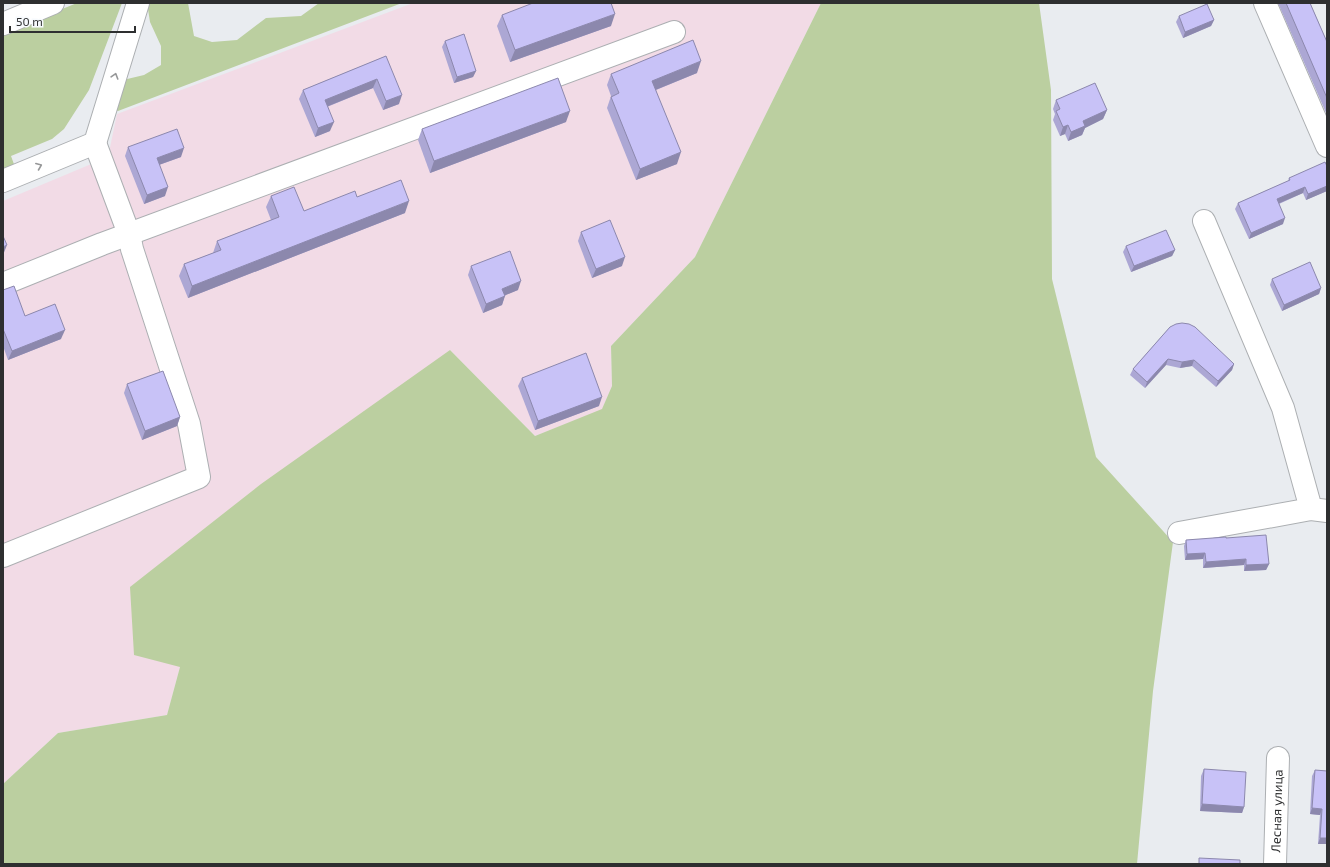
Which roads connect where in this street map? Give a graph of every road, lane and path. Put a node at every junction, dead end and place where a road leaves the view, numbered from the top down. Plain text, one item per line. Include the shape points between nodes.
1 (53, 3) edge
2 (138, 3) edge
3 (1265, 3) edge
4 (3, 24) edge
5 (674, 32) dead end
6 (94, 143) junction
7 (1327, 146) edge
8 (3, 181) edge
9 (1204, 220) dead end
10 (129, 234) junction
11 (3, 284) edge
12 (1319, 510) edge
13 (1180, 533) dead end
14 (3, 556) edge
15 (1278, 758) dead end
16 (1275, 864) edge

1 - 4 street
6 -> 2 street
3 - 7 street
5 - 10 street
8 -> 6 street
6 - 10 street
9 - 12 street via 1282,408
10 - 11 street
10 - 14 street via 189,424 199,477
12 - 13 street
15 - 16 street, Лесная улица

